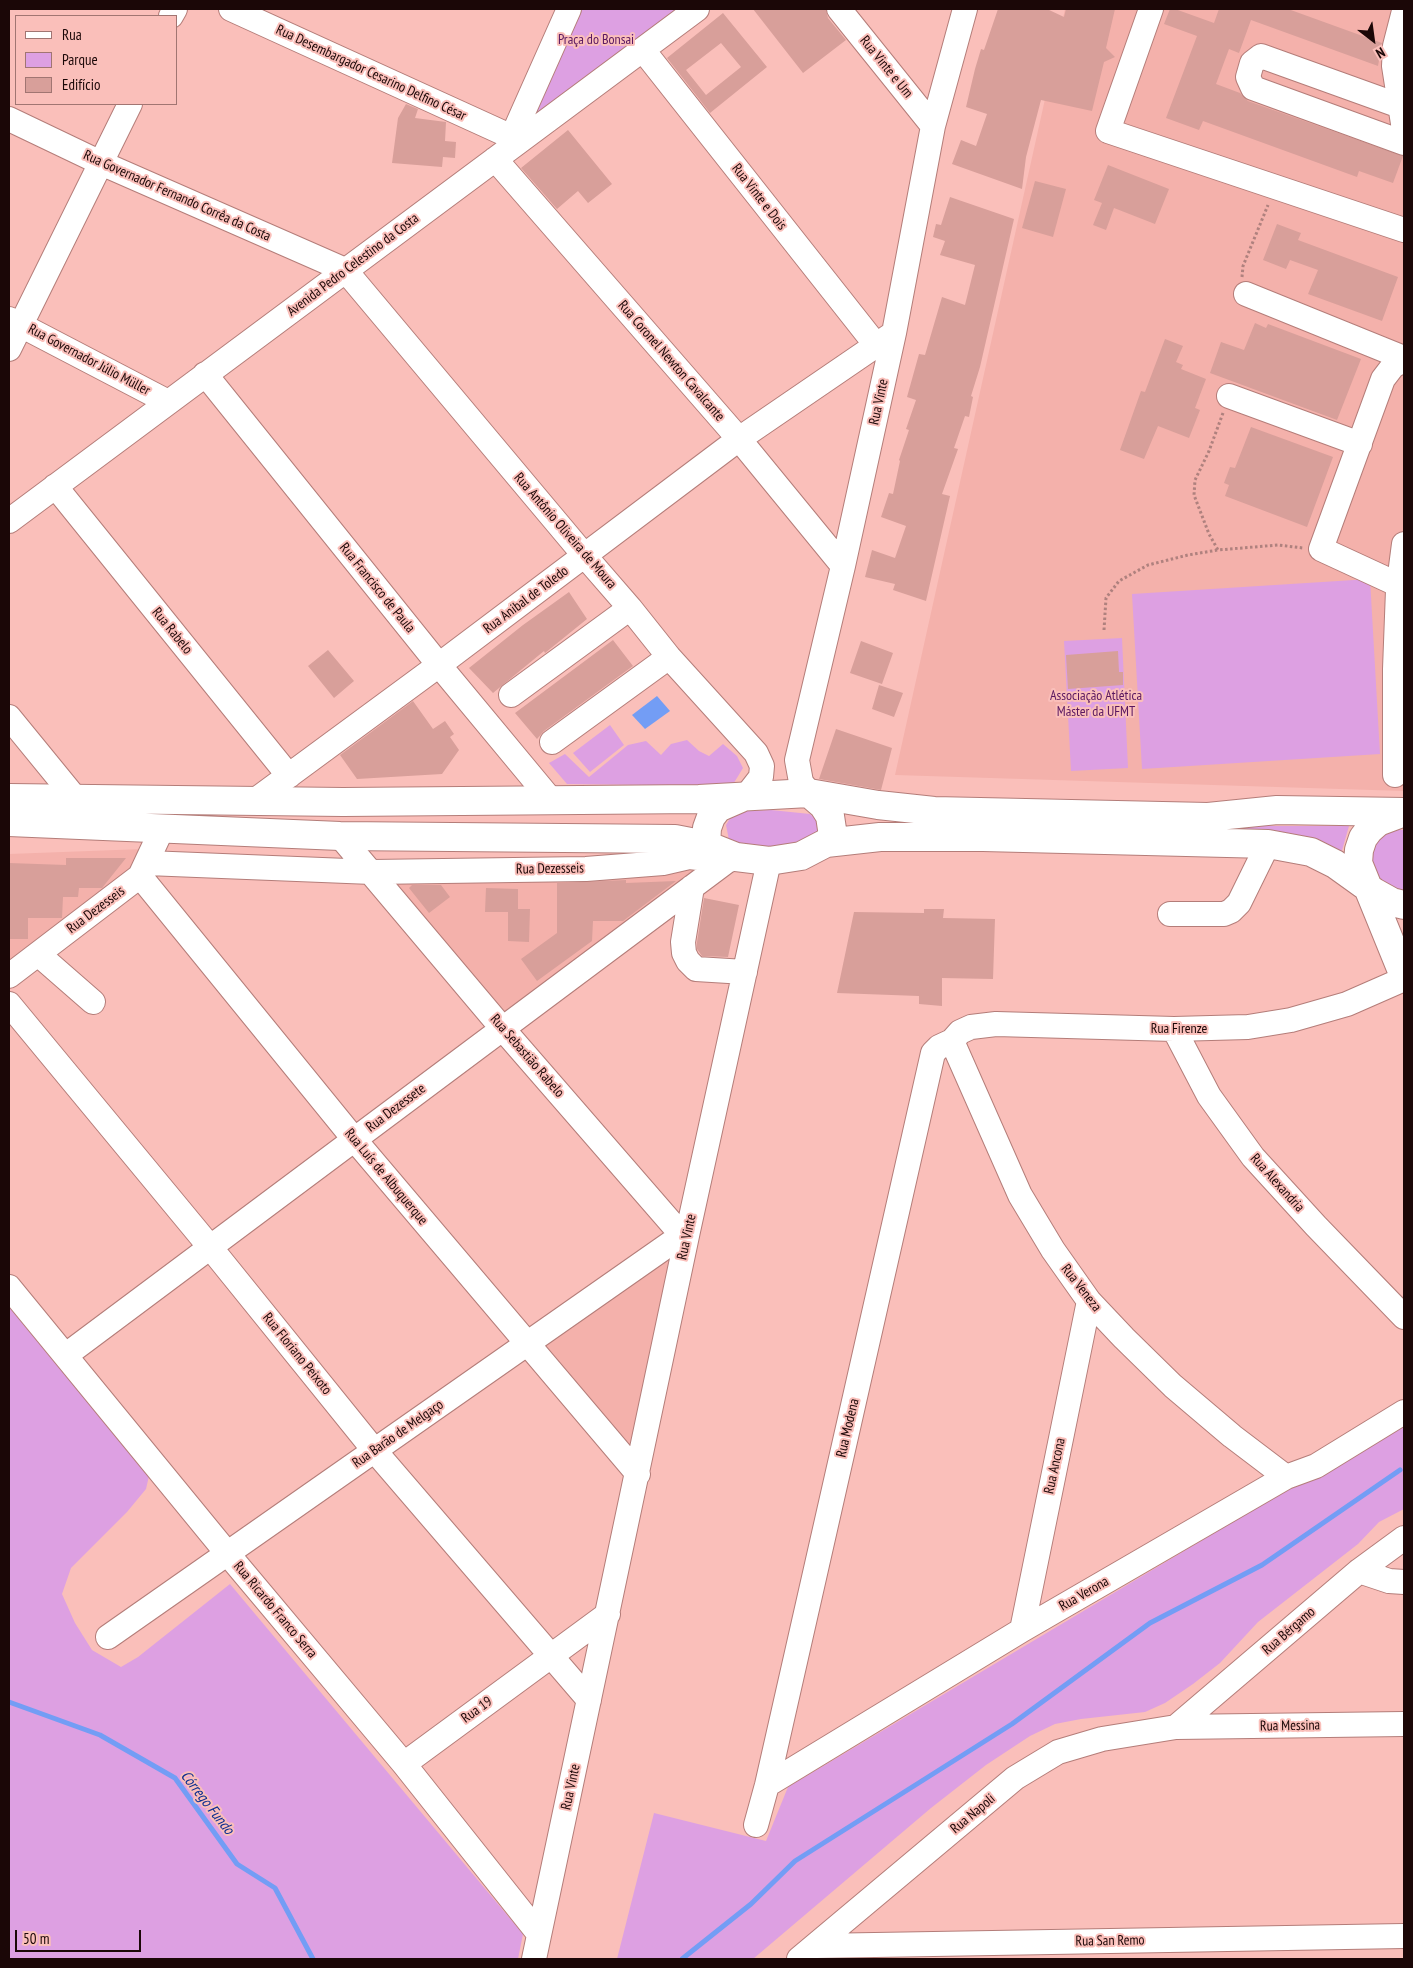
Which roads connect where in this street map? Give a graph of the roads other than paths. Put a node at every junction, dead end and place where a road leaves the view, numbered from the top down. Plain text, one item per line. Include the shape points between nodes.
1 (231, 9) edge
2 (569, 9) edge
3 (696, 9) edge
4 (839, 9) edge
5 (965, 9) edge
6 (1151, 9) edge
7 (1399, 11) edge
8 (643, 50) junction
9 (130, 105) edge
10 (1400, 106) junction
11 (9, 119) edge
12 (933, 126) junction
13 (1404, 130) edge
14 (1404, 143) edge
15 (506, 148) junction
16 (101, 163) junction
17 (1404, 230) edge
18 (345, 270) junction
19 (1246, 294) road end
20 (15, 322) edge
21 (885, 339) junction
22 (9, 349) edge
23 (1404, 359) edge
24 (206, 374) junction
25 (1229, 396) road end
26 (168, 402) junction
27 (739, 440) junction
28 (1360, 444) junction
29 (55, 486) junction
30 (11, 516) edge
31 (1404, 544) edge
32 (584, 555) junction
33 (843, 566) junction
34 (1399, 585) junction
35 (630, 608) junction
36 (1400, 647) edge
37 (669, 657) junction
38 (439, 665) junction
39 (511, 695) dead end
40 (9, 717) edge
41 (552, 742) dead end
42 (294, 772) junction
43 (1395, 775) dead end
44 (809, 793) junction
45 (747, 795) junction
46 (9, 798) edge
47 (76, 799) junction
48 (257, 799) junction
49 (551, 800) junction
50 (328, 802) junction
51 (1404, 812) edge
52 (9, 822) edge
53 (164, 827) junction
54 (340, 836) junction
55 (826, 843) junction
56 (1268, 844) junction
57 (723, 854) junction
58 (769, 861) junction
59 (143, 870) junction
60 (372, 872) junction
61 (1367, 886) junction
62 (692, 887) junction
63 (1404, 905) edge
64 (1170, 914) dead end
65 (38, 954) junction
66 (745, 972) junction
67 (9, 976) edge
68 (1404, 978) edge
69 (93, 1002) dead end
70 (9, 1004) edge
71 (502, 1028) junction
72 (1174, 1029) junction
73 (952, 1041) junction
74 (354, 1139) junction
75 (688, 1231) junction
76 (210, 1247) junction
77 (9, 1287) edge
78 (1089, 1301) junction
79 (1404, 1317) edge
80 (528, 1343) junction
81 (66, 1355) junction
82 (1404, 1412) edge
83 (374, 1450) junction
84 (638, 1474) junction
85 (1286, 1477) junction
86 (1404, 1538) edge
87 (227, 1553) junction
88 (1359, 1571) junction
89 (1404, 1582) edge
90 (608, 1614) junction
91 (1022, 1630) junction
92 (108, 1636) dead end
93 (551, 1656) junction
94 (589, 1700) junction
95 (1404, 1724) edge
96 (1176, 1727) junction
97 (404, 1764) junction
98 (767, 1785) junction
99 (756, 1825) dead end
100 (539, 1934) junction
101 (1404, 1936) edge
102 (808, 1953) edge
103 (534, 1959) edge

1 - 15 street, Rua Desembargador Cesarino Delfino César
2 - 15 street
3 - 8 street, Avenida Pedro Celestino da Costa
4 - 12 street, Rua Vinte e Um
5 - 12 street, Rua Vinte
6 - 17 street via 1108,131
7 - 10 street via 1394,66
8 - 15 street, Avenida Pedro Celestino da Costa
8 - 21 street, Rua Vinte e Dois
9 - 16 street
10 - 13 street
10 - 14 street via 1260,56 1252,63 1248,77 1253,88
11 - 16 street, Rua Governador Fernando Corrêa da Costa
12 - 21 street, Rua Vinte
15 - 18 street, Avenida Pedro Celestino da Costa
15 - 27 street, Rua Coronel Newton Cavalcante
16 - 18 street, Rua Governador Fernando Corrêa da Costa
16 - 20 street
18 - 24 street, Avenida Pedro Celestino da Costa
18 - 32 street, Rua Antônio Oliveira de Moura
19 - 23 street
20 - 22 street
20 - 26 street, Rua Governador Júlio Müller
21 - 27 street, Rua Anibal de Toledo
21 - 33 street, Rua Vinte
23 - 28 street via 1393,366 1383,379
24 - 26 street, Avenida Pedro Celestino da Costa
24 - 38 street, Rua Francisco de Paula
25 - 28 street
26 - 29 street, Avenida Pedro Celestino da Costa
27 - 32 street, Rua Anibal de Toledo
27 - 33 street, Rua Coronel Newton Cavalcante
28 - 34 street via 1321,549
29 - 30 street, Avenida Pedro Celestino da Costa
29 - 42 street, Rua Rabelo
31 - 34 street
32 - 35 street, Rua Antônio Oliveira de Moura
32 - 38 street, Rua Anibal de Toledo
33 - 44 street, Rua Vinte via 797,760 801,782
34 - 36 street
35 - 37 street, Rua Antônio Oliveira de Moura
35 - 39 street
36 - 43 street
37 - 41 street
37 - 45 street, Rua Antônio Oliveira de Moura via 756,753 762,766 761,777
38 - 42 street, Rua Anibal de Toledo
38 - 49 street, Rua Francisco de Paula
40 - 47 street
42 - 48 street, Rua Anibal de Toledo
42 - 50 street, Rua Rabelo
44 - 45 main road
44 - 51 main road via 934,811 1208,817 1277,810
44 - 55 main road via 830,816 833,836
45 - 49 main road via 699,799
45 - 57 main road via 718,808 711,817 707,828
46 - 47 main road
47 - 48 main road
48 - 50 main road
49 - 50 main road
51 - 61 main road via 1378,822 1363,838 1358,863
52 - 53 main road
53 - 54 main road
53 - 59 street, Rua Dezesseis
54 - 57 main road via 675,840
54 - 60 street, Rua Sebastião Rabelo
55 - 56 main road via 880,837 983,837
55 - 58 main road via 801,856
56 - 61 main road via 1311,852
56 - 64 street via 1239,903 1231,911 1224,914
57 - 58 main road
57 - 60 street, Rua Dezesseis via 586,869
57 - 62 street, Rua Dezessete
58 - 66 street, Rua Vinte
59 - 60 street, Rua Dezesseis
59 - 65 street, Rua Dezesseis
59 - 74 street, Rua Luís de Albuquerque
60 - 71 street, Rua Sebastião Rabelo
61 - 63 main road via 1392,902
61 - 68 main road
62 - 66 street via 683,942 688,961 696,968
62 - 71 street, Rua Dezessete
65 - 67 street, Rua Dezesseis
65 - 69 street
66 - 75 street, Rua Vinte
68 - 72 street, Rua Firenze via 1347,1004 1291,1020 1248,1027
70 - 76 street, Rua Floriano Peixoto
71 - 74 street, Rua Dezessete
71 - 75 street, Rua Sebastião Rabelo via 674,1226
72 - 73 street, Rua Firenze via 996,1024 960,1032
72 - 79 street, Rua Alexandria via 1210,1096 1253,1157
73 - 78 street, Rua Veneza via 1020,1195
73 - 98 street, Rua Modena via 939,1047 930,1061
74 - 76 street, Rua Dezessete
74 - 80 street, Rua Luís de Albuquerque
75 - 80 street, Rua Barão de Melgaço
75 - 84 street, Rua Vinte
76 - 81 street, Rua Dezessete
76 - 83 street, Rua Floriano Peixoto
77 - 81 street, Rua Ricardo Franco Serra
78 - 85 street, Rua Veneza via 1173,1386
78 - 91 street, Rua Ancona
80 - 83 street, Rua Barão de Melgaço
80 - 84 street, Rua Luís de Albuquerque
81 - 87 street, Rua Ricardo Franco Serra
82 - 85 street, Rua Verona via 1316,1466
83 - 87 street, Rua Barão de Melgaço
83 - 93 street, Rua Floriano Peixoto
84 - 90 street, Rua Vinte
85 - 91 street, Rua Verona
86 - 88 street, Rua Bérgamo
87 - 92 street, Rua Barão de Melgaço
87 - 97 street, Rua Ricardo Franco Serra
88 - 89 street via 1389,1581
88 - 96 street, Rua Bérgamo
90 - 93 street
90 - 94 street, Rua Vinte
91 - 98 street, Rua Verona
93 - 94 street, Rua Floriano Peixoto
93 - 97 street, Rua 19
94 - 100 street, Rua Vinte
95 - 96 street, Rua Messina
96 - 102 street, Rua Napoli via 1102,1739 1058,1752 1016,1778
97 - 100 street, Rua Ricardo Franco Serra
98 - 99 street, Rua Modena
100 - 103 street, Rua Vinte
101 - 102 street, Rua San Remo

